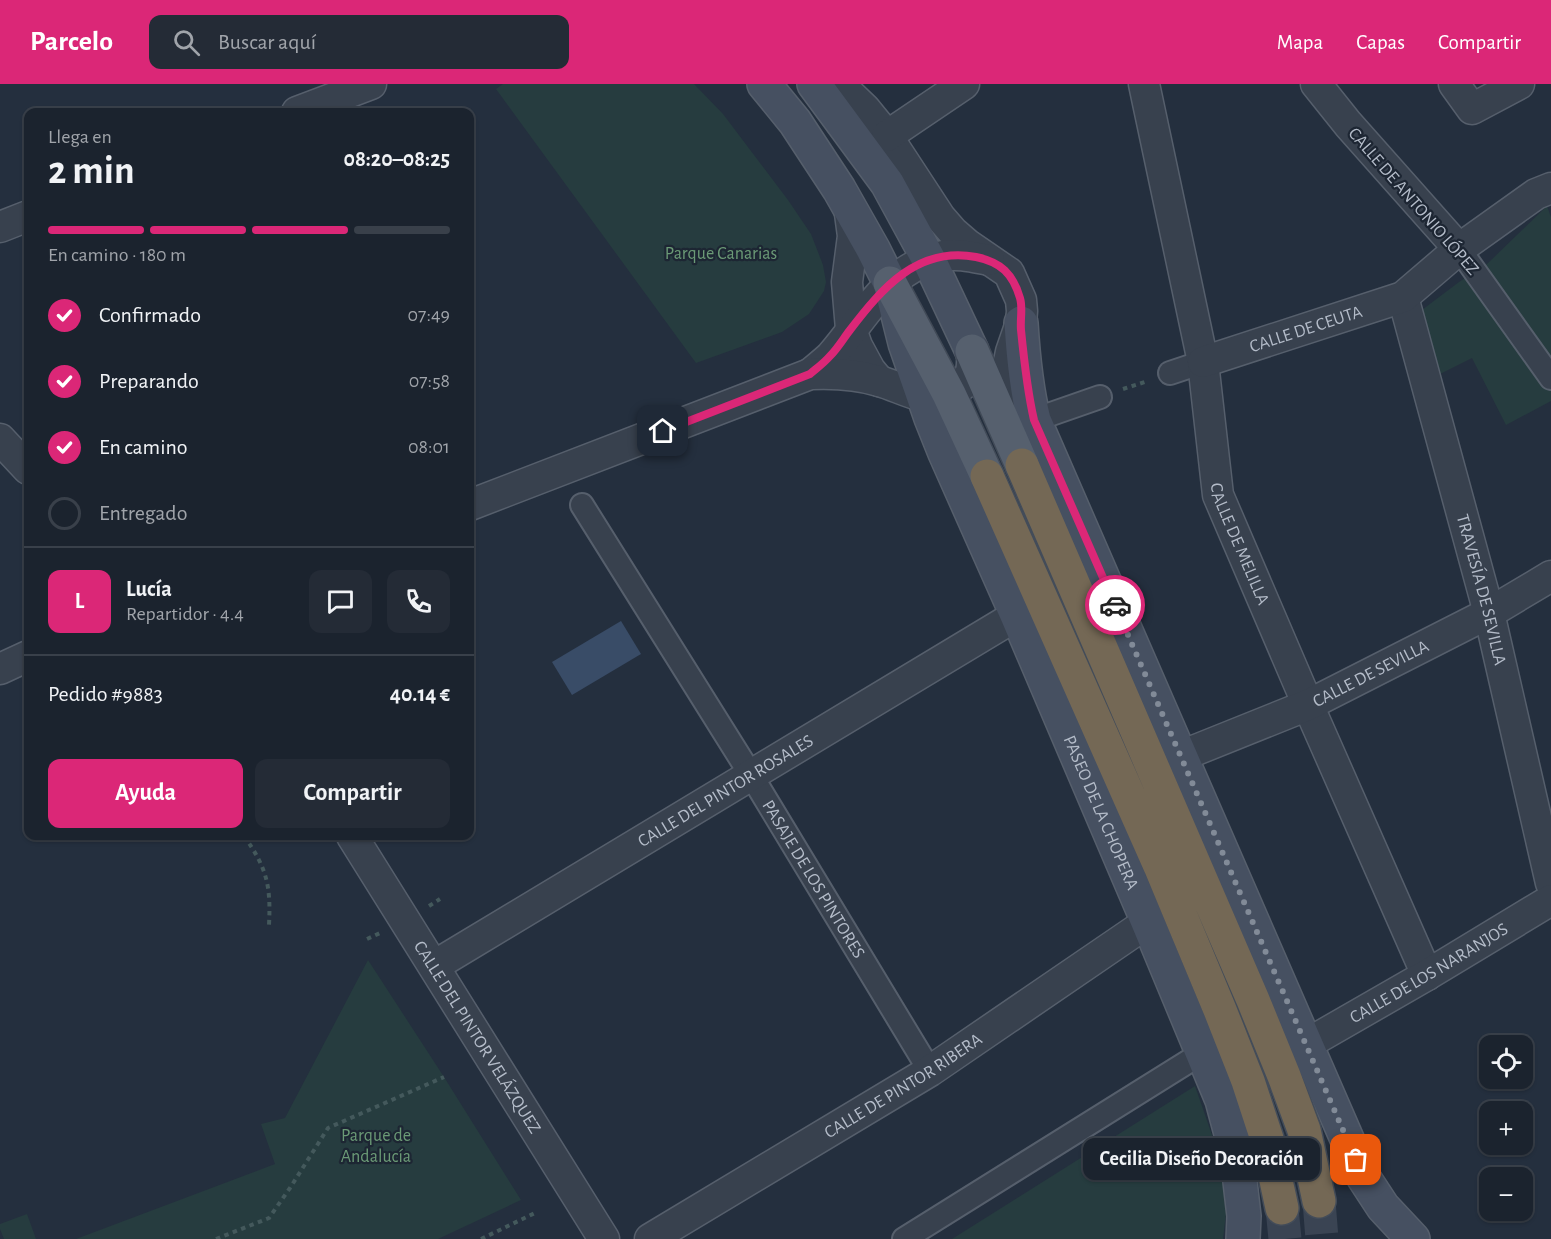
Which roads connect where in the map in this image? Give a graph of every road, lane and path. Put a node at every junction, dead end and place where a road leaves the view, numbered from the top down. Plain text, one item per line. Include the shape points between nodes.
1 (371, 84) edge
2 (764, 84) edge
3 (814, 84) edge
4 (839, 84) edge
5 (964, 84) edge
6 (1144, 84) edge
7 (1316, 84) edge
8 (1454, 84) edge
9 (1519, 84) edge
10 (308, 108) edge
11 (887, 136) junction
12 (1551, 188) edge
13 (848, 205) junction
14 (24, 218) edge
15 (0, 227) edge
16 (1459, 249) junction
17 (929, 260) junction
18 (991, 260) junction
19 (890, 283) junction
20 (1403, 297) junction
21 (1021, 323) joint
22 (851, 329) junction
23 (972, 351) junction
24 (1203, 362) junction
25 (1170, 373) joint
26 (810, 374) junction
27 (1551, 378) edge
28 (879, 381) junction
29 (1100, 397) joint
30 (941, 398) junction
31 (1021, 426) junction
32 (0, 439) edge
33 (1022, 465) joint
34 (24, 466) edge
35 (987, 476) joint
36 (474, 503) edge
37 (582, 505) dead end
38 (1551, 576) edge
39 (1489, 613) junction
40 (1017, 615) junction
41 (1308, 705) junction
42 (1181, 756) junction
43 (751, 775) junction
44 (247, 840) edge
45 (355, 840) edge
46 (1551, 883) edge
47 (1551, 900) edge
48 (1148, 922) junction
49 (269, 926) dead end
50 (434, 966) junction
51 (1427, 975) junction
52 (1307, 1044) junction
53 (1202, 1053) junction
54 (930, 1071) junction
55 (444, 1077) dead end
56 (1319, 1201) tunnel mouth
57 (1282, 1208) tunnel mouth
58 (537, 1212) dead end
59 (216, 1239) edge
60 (482, 1239) edge
61 (604, 1239) edge
62 (650, 1239) edge
63 (904, 1239) edge
64 (1243, 1239) edge
65 (1413, 1239) edge

1 - 10 street
2 - 13 main road, PASEO DE LA CHOPERA via 795,122
3 - 17 main road via 887,183
4 - 11 street
5 - 11 street
6 - 24 street, CALLE DE MELILLA
7 - 16 street, CALLE DE ANTONIO LÓPEZ
8 - 9 street via 1472,109
11 - 18 street via 940,217 968,245
12 - 16 street, CALLE DE CEUTA via 1536,194
13 - 19 main road, PASEO DE LA CHOPERA
13 - 22 street, PASEO DE LA CHOPERA via 853,236 847,282
14 - 15 street
16 - 20 street, CALLE DE CEUTA
16 - 27 street, CALLE DE ANTONIO LÓPEZ
17 - 18 street via 964,255
17 - 19 street
17 - 23 main road
18 - 21 street via 1009,273 1016,286 1021,300
19 - 22 street
19 - 30 main road, PASEO DE LA CHOPERA
20 - 24 street, CALLE DE CEUTA
20 - 39 street, TRAVESÍA DE SEVILLA
21 - 31 main road via 1025,378
22 - 26 street via 830,357
22 - 28 street, PASEO DE LA CHOPERA via 861,354
23 - 30 street via 966,380
23 - 31 main road
24 - 25 street, CALLE DE CEUTA
24 - 41 street, CALLE DE MELILLA via 1218,495
25 - 29 path
26 - 28 street
26 - 36 street
28 - 30 street
29 - 31 street
30 - 35 main road, PASEO DE LA CHOPERA
30 - 40 main road, PASEO DE LA CHOPERA via 945,453
31 - 33 main road
31 - 42 main road
32 - 34 street
33 - 56 highway via 1271,1043 1304,1130
35 - 57 highway via 1220,1010 1267,1139
37 - 43 street, PASAJE DE LOS PINTORES
38 - 39 street, CALLE DE SEVILLA
39 - 41 street, CALLE DE SEVILLA
39 - 46 street, TRAVESÍA DE SEVILLA
40 - 43 street, CALLE DEL PINTOR ROSALES
40 - 48 main road, PASEO DE LA CHOPERA
41 - 42 street, CALLE DE SEVILLA
41 - 51 street, CALLE DE MELILLA
42 - 52 main road
43 - 50 street, CALLE DEL PINTOR ROSALES
43 - 54 street, PASAJE DE LOS PINTORES
44 - 49 path via 266,876
45 - 50 street, CALLE DEL PINTOR VELÁZQUEZ
47 - 51 street, CALLE DE LOS NARANJOS
48 - 53 main road, PASEO DE LA CHOPERA
48 - 54 street, CALLE DE PINTOR RIBERA
50 - 61 street, CALLE DEL PINTOR VELÁZQUEZ
51 - 52 street, CALLE DE LOS NARANJOS
52 - 65 main road via 1364,1178 1383,1207
53 - 63 street
53 - 64 main road, PASEO DE LA CHOPERA via 1222,1100 1237,1156
54 - 62 street, CALLE DE PINTOR RIBERA
55 - 59 path via 328,1128 269,1218
58 - 60 path

